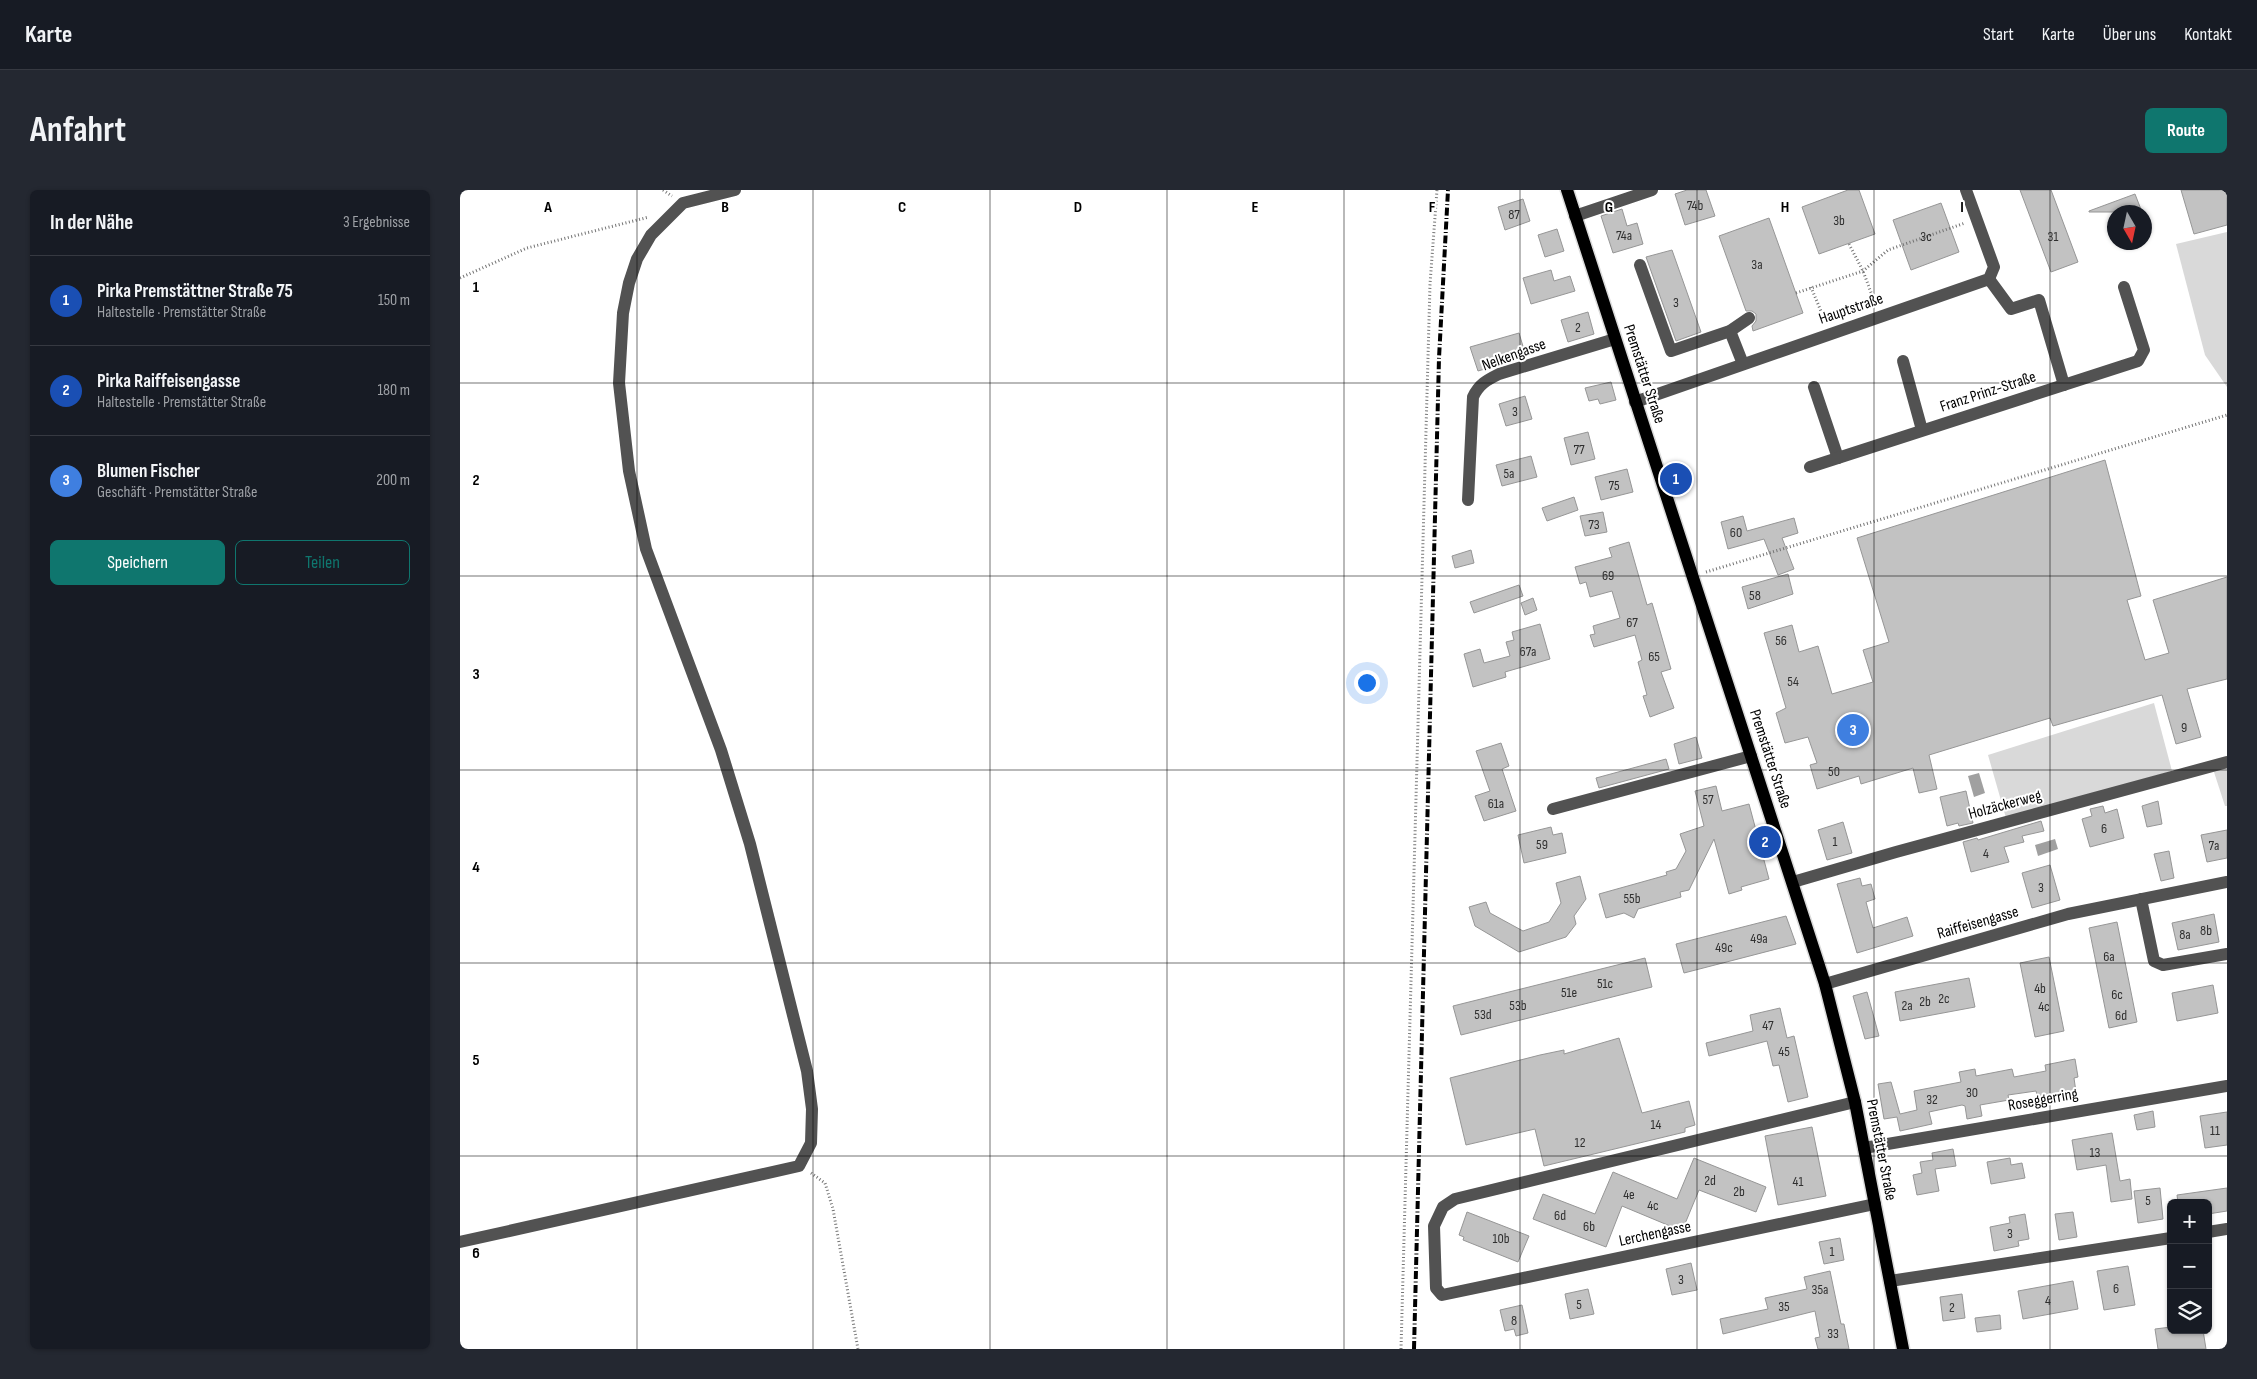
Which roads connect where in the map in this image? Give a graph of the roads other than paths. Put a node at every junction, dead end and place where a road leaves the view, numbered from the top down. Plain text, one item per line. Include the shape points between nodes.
1 (735, 190) edge
2 (1567, 190) edge
3 (1652, 190) edge
4 (1966, 190) edge
5 (1575, 216) junction
6 (1640, 266) dead end
7 (1989, 279) junction
8 (2124, 287) dead end
9 (1749, 318) dead end
10 (1730, 330) junction
11 (1615, 339) junction
12 (1903, 361) dead end
13 (1743, 364) junction
14 (2064, 385) junction
15 (1814, 387) dead end
16 (1635, 402) junction
17 (1922, 430) junction
18 (1838, 458) junction
19 (1810, 467) dead end
20 (1468, 500) dead end
21 (1751, 756) junction
22 (2227, 762) edge
23 (1553, 809) dead end
24 (1792, 882) junction
25 (2227, 882) edge
26 (2141, 899) junction
27 (2227, 954) edge
28 (1825, 984) junction
29 (2227, 1086) edge
30 (1855, 1102) junction
31 (1864, 1148) junction
32 (1875, 1204) junction
33 (2227, 1229) edge
34 (2212, 1231) edge
35 (2167, 1239) edge
36 (460, 1242) edge
37 (1890, 1282) junction
38 (1903, 1349) edge

1 - 36 street via 683,203 651,235 637,259 629,283 623,313 619,383 626,446 646,549 721,750 750,844 787,986 807,1071 812,1109 811,1143 800,1166
2 - 5 main road, Premstätter Straße
3 - 5 street
4 - 7 street via 1994,267
5 - 11 main road, Premstätter Straße
6 - 10 street via 1671,351
7 - 13 street, Hauptstraße
7 - 14 street via 2012,309 2039,300
8 - 14 street, Franz Prinz-Straße via 2144,350 2138,361
9 - 10 street
10 - 13 street
11 - 16 main road, Premstätter Straße
11 - 20 street, Nelkengasse via 1499,374 1477,388 1473,397
12 - 17 street, Franz Prinz-Straße
13 - 16 street, Hauptstraße
14 - 17 street, Franz Prinz-Straße
15 - 18 street
16 - 21 main road, Premstätter Straße
17 - 18 street, Franz Prinz-Straße
18 - 19 street, Franz Prinz-Straße
21 - 23 street
21 - 24 main road, Premstätter Straße
22 - 24 street, Holzäckerweg
24 - 28 main road, Premstätter Straße
25 - 26 street, Raiffeisengasse
26 - 27 street via 2154,961 2162,965
26 - 28 street, Raiffeisengasse via 2068,914
28 - 30 main road, Premstätter Straße
29 - 31 street, Roseggerring
30 - 31 main road, Premstätter Straße
30 - 32 street, Lerchengasse via 1455,1199 1443,1207 1434,1226 1434,1280 1442,1295
31 - 32 main road, Premstätter Straße
32 - 37 main road, Premstätter Straße
33 - 34 street
35 - 37 street
37 - 38 main road, Premstätter Straße

